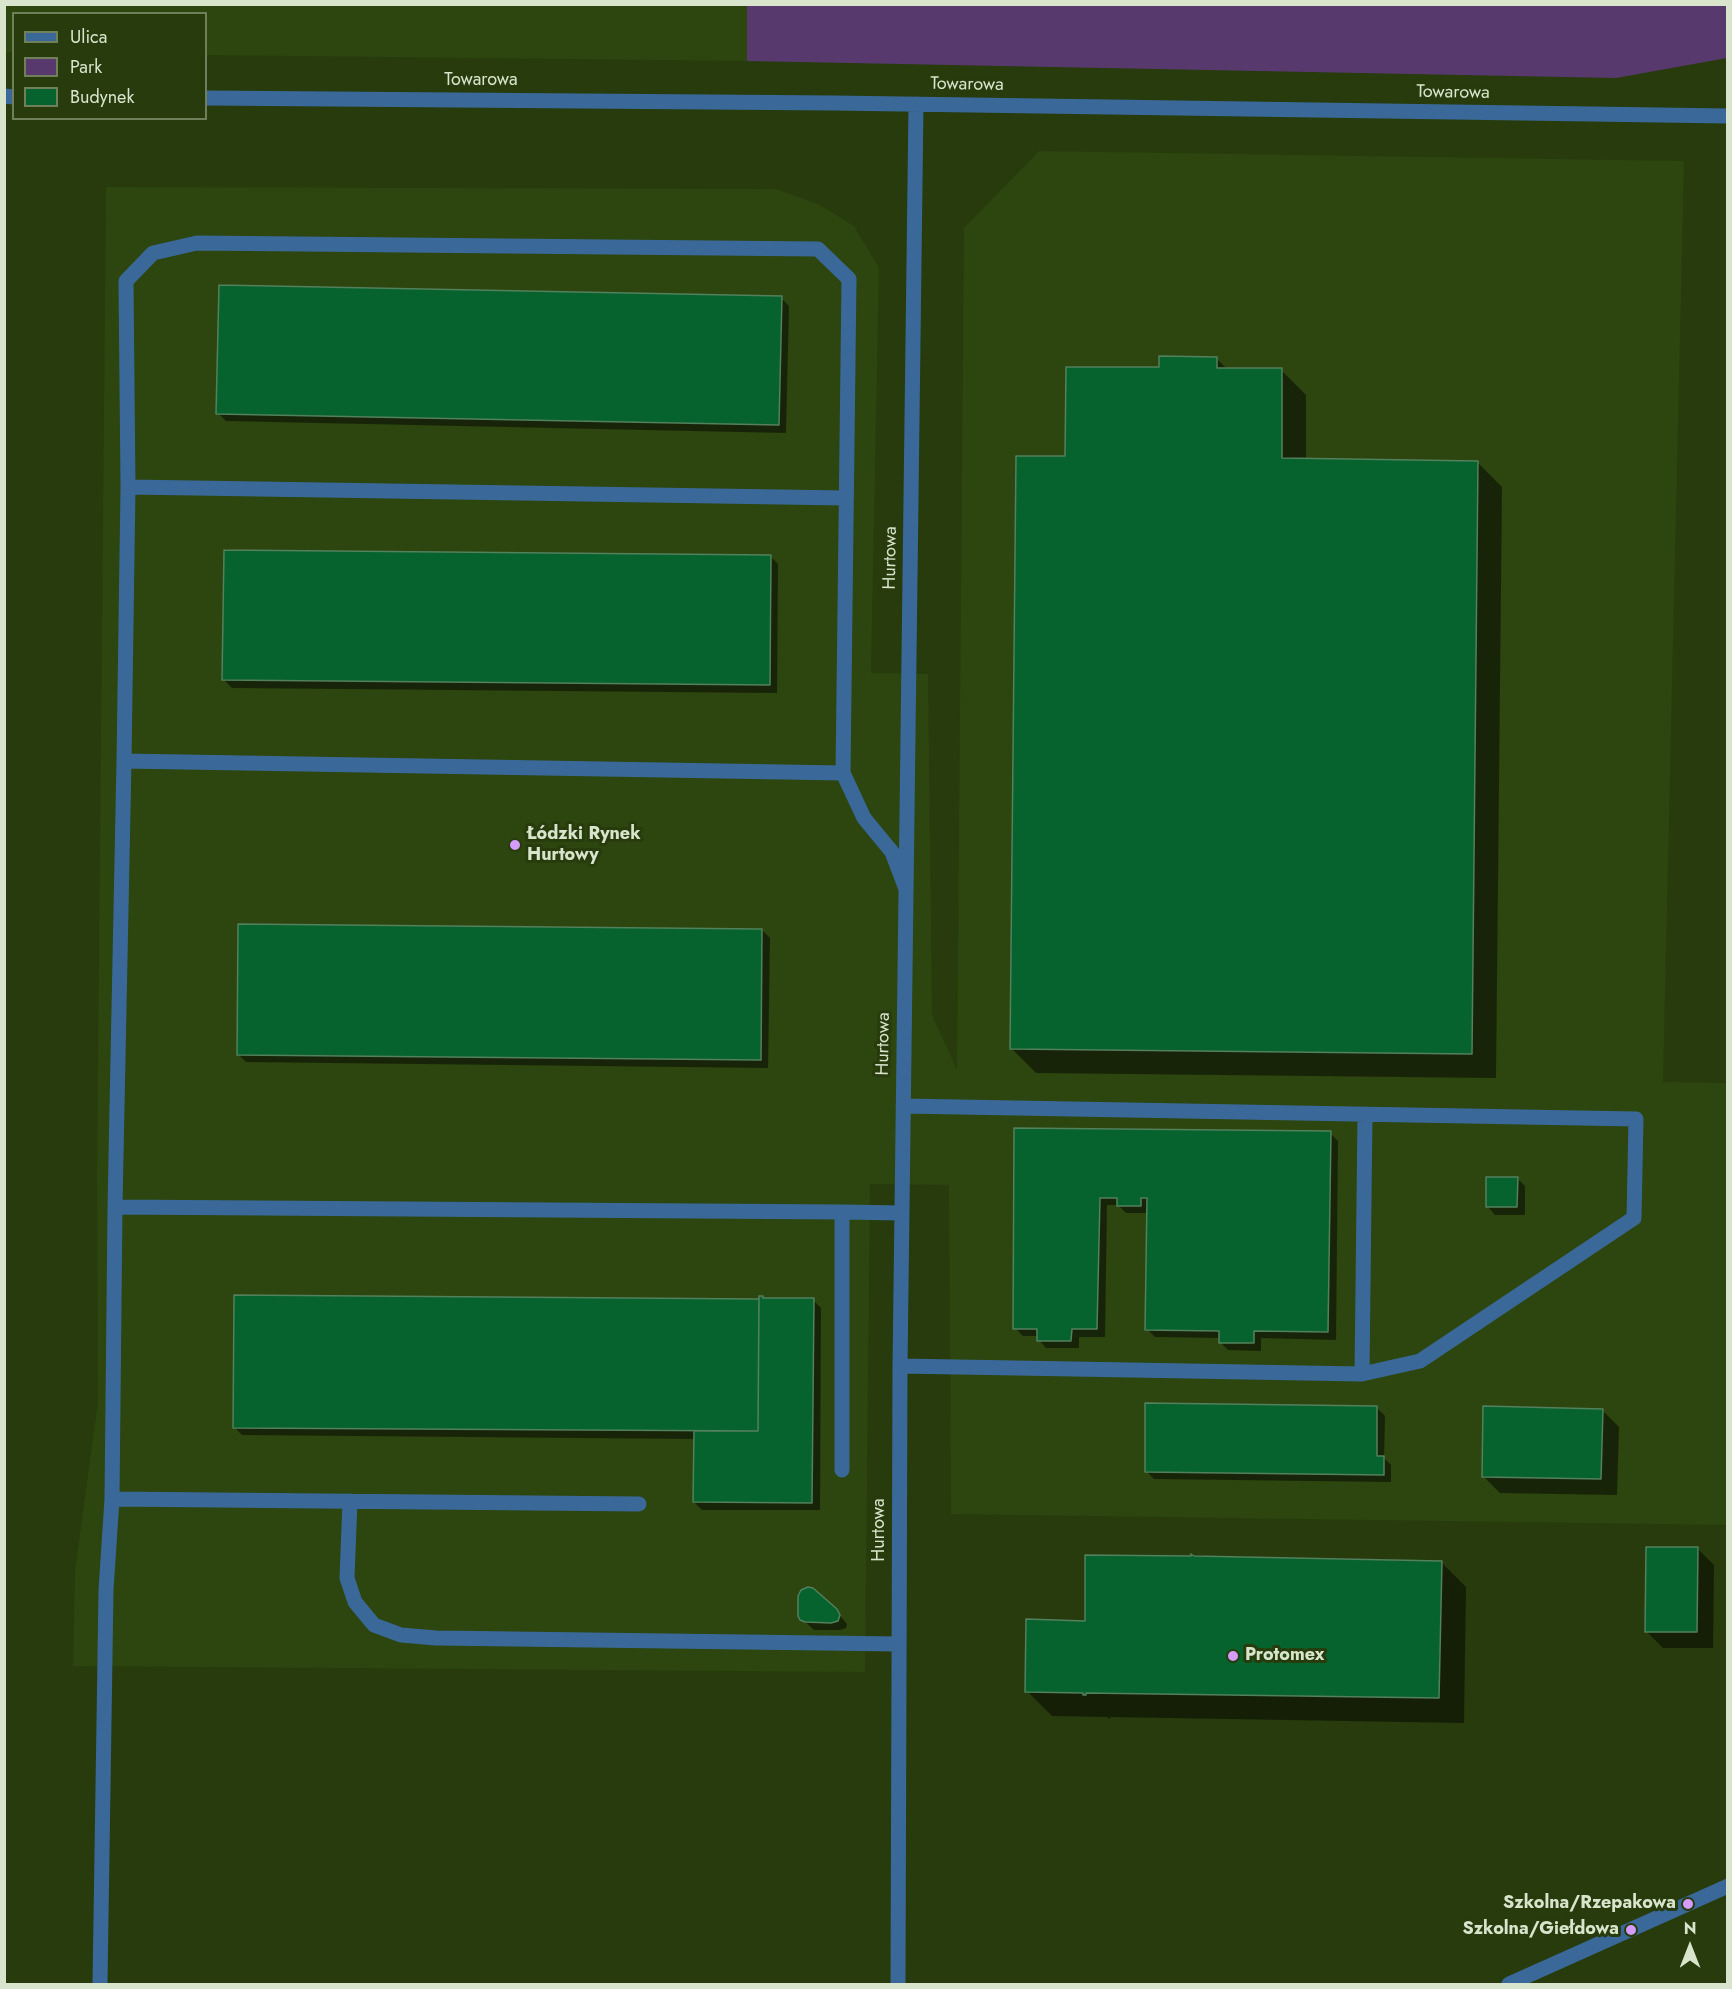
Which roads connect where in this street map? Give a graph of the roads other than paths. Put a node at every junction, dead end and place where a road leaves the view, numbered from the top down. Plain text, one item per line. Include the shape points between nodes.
1 (207, 98) edge
2 (916, 104) junction
3 (1728, 116) edge
4 (128, 487) junction
5 (846, 498) junction
6 (124, 760) junction
7 (843, 773) junction
8 (906, 889) junction
9 (903, 1106) junction
10 (1365, 1114) junction
11 (115, 1207) junction
12 (842, 1212) junction
13 (902, 1213) junction
14 (900, 1366) junction
15 (1362, 1374) junction
16 (842, 1470) dead end
17 (112, 1499) junction
18 (350, 1501) junction
19 (639, 1504) dead end
20 (899, 1644) junction
21 (1728, 1886) edge
22 (100, 1984) edge
23 (898, 1984) edge
24 (1509, 1984) edge

1 - 2 street, Towarowa
2 - 3 street, Towarowa
2 - 8 street, Hurtowa
4 - 5 street
4 - 5 street via 126,281 153,253 197,243 818,249 849,279
4 - 6 street
5 - 7 street
6 - 7 street
6 - 11 street
7 - 8 street via 864,818 892,852
8 - 9 street, Hurtowa
9 - 10 street
9 - 13 street, Hurtowa
10 - 15 street
10 - 15 street via 1636,1119 1634,1218 1420,1361
11 - 12 street
11 - 17 street
12 - 13 street
12 - 16 street
13 - 14 street, Hurtowa
14 - 15 street
14 - 20 street, Hurtowa
17 - 18 street
17 - 22 street via 106,1590
18 - 19 street
18 - 20 street via 347,1578 355,1602 374,1625 401,1635
20 - 23 street, Hurtowa
21 - 24 street

